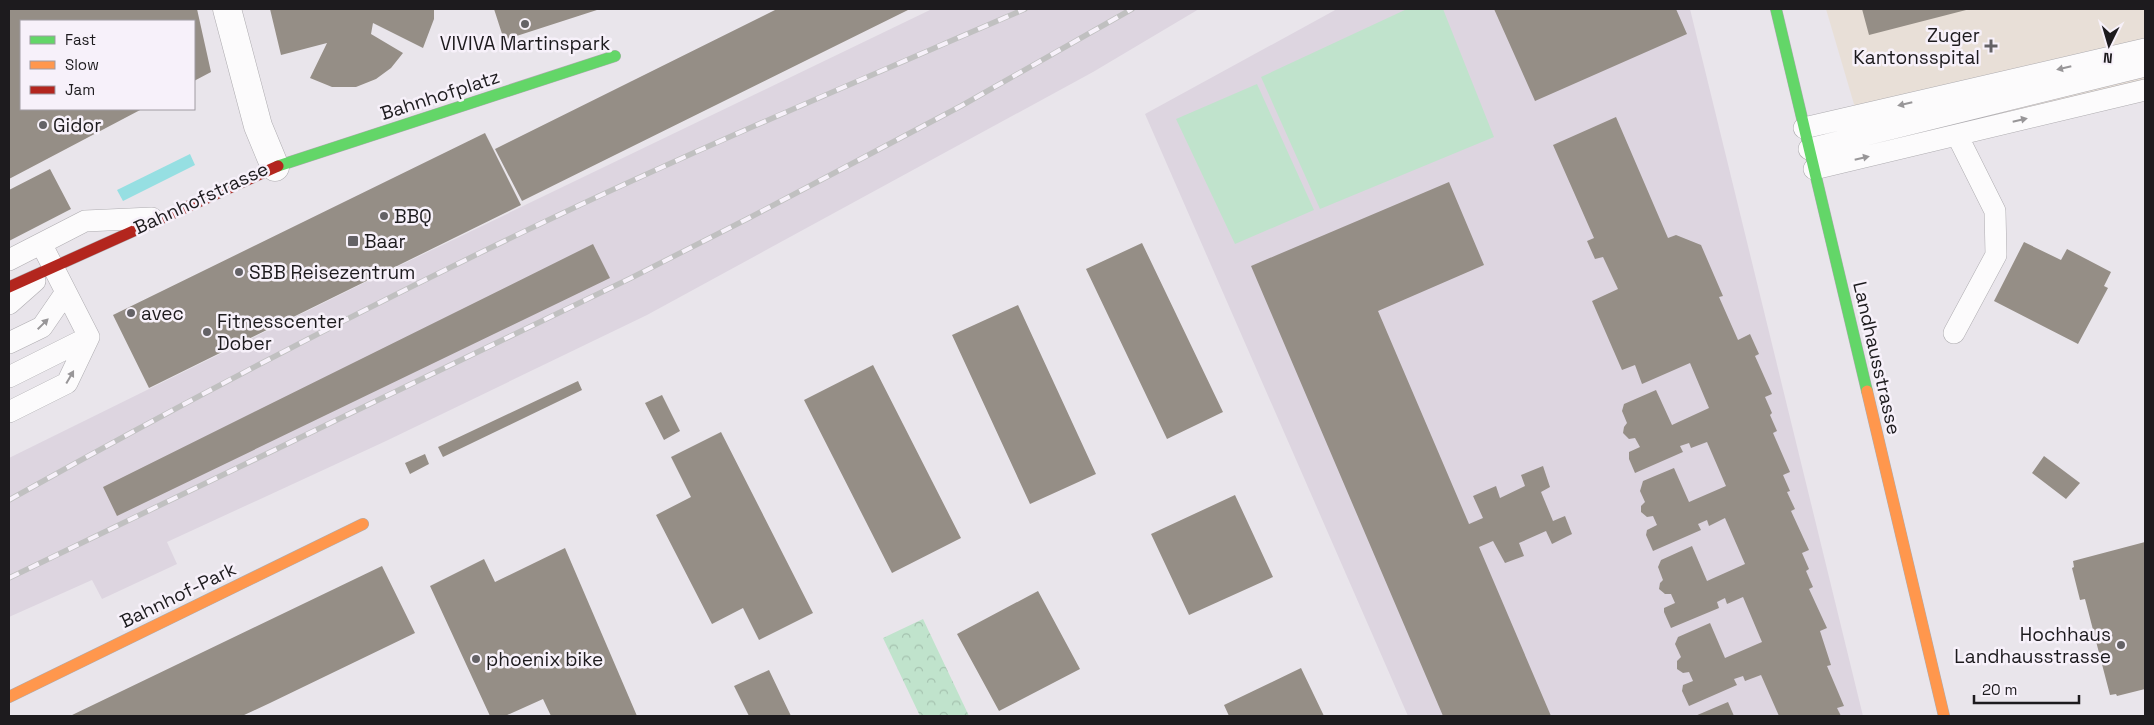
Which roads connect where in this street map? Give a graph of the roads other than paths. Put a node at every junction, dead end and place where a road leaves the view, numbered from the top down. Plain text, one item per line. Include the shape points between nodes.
1 (227, 9) edge
2 (1776, 9) edge
3 (2145, 48) edge
4 (615, 56) dead end
5 (2145, 66) edge
6 (2145, 90) edge
7 (1804, 128) junction
8 (1956, 135) junction
9 (1812, 159) junction
10 (275, 167) junction
11 (161, 218) junction
12 (40, 244) junction
13 (9, 260) edge
14 (53, 266) junction
15 (9, 288) edge
16 (66, 292) junction
17 (9, 304) edge
18 (1954, 333) dead end
19 (89, 337) junction
20 (9, 343) edge
21 (9, 377) edge
22 (9, 412) edge
23 (363, 524) dead end
24 (9, 697) edge
25 (1944, 716) edge

1 - 10 street, Bahnhofstrasse via 258,126
2 - 7 street, Landhausstrasse
3 -> 7 lane
4 - 10 street, Bahnhofplatz
5 - 9 lane
8 -> 6 lane
7 - 9 street, Landhausstrasse
9 -> 8 lane
8 - 18 lane via 1995,211 1996,255
9 - 25 street, Landhausstrasse
10 - 11 street, Bahnhofstrasse
11 - 12 lane via 84,221
11 - 14 street, Bahnhofstrasse
12 - 13 lane
12 - 14 lane
14 - 15 street, Bahnhofstrasse
14 - 16 lane
14 - 17 lane
16 - 19 lane
20 -> 16 lane via 42,327
19 - 21 lane
22 -> 19 lane via 67,383
23 - 24 street, Bahnhof-Park

